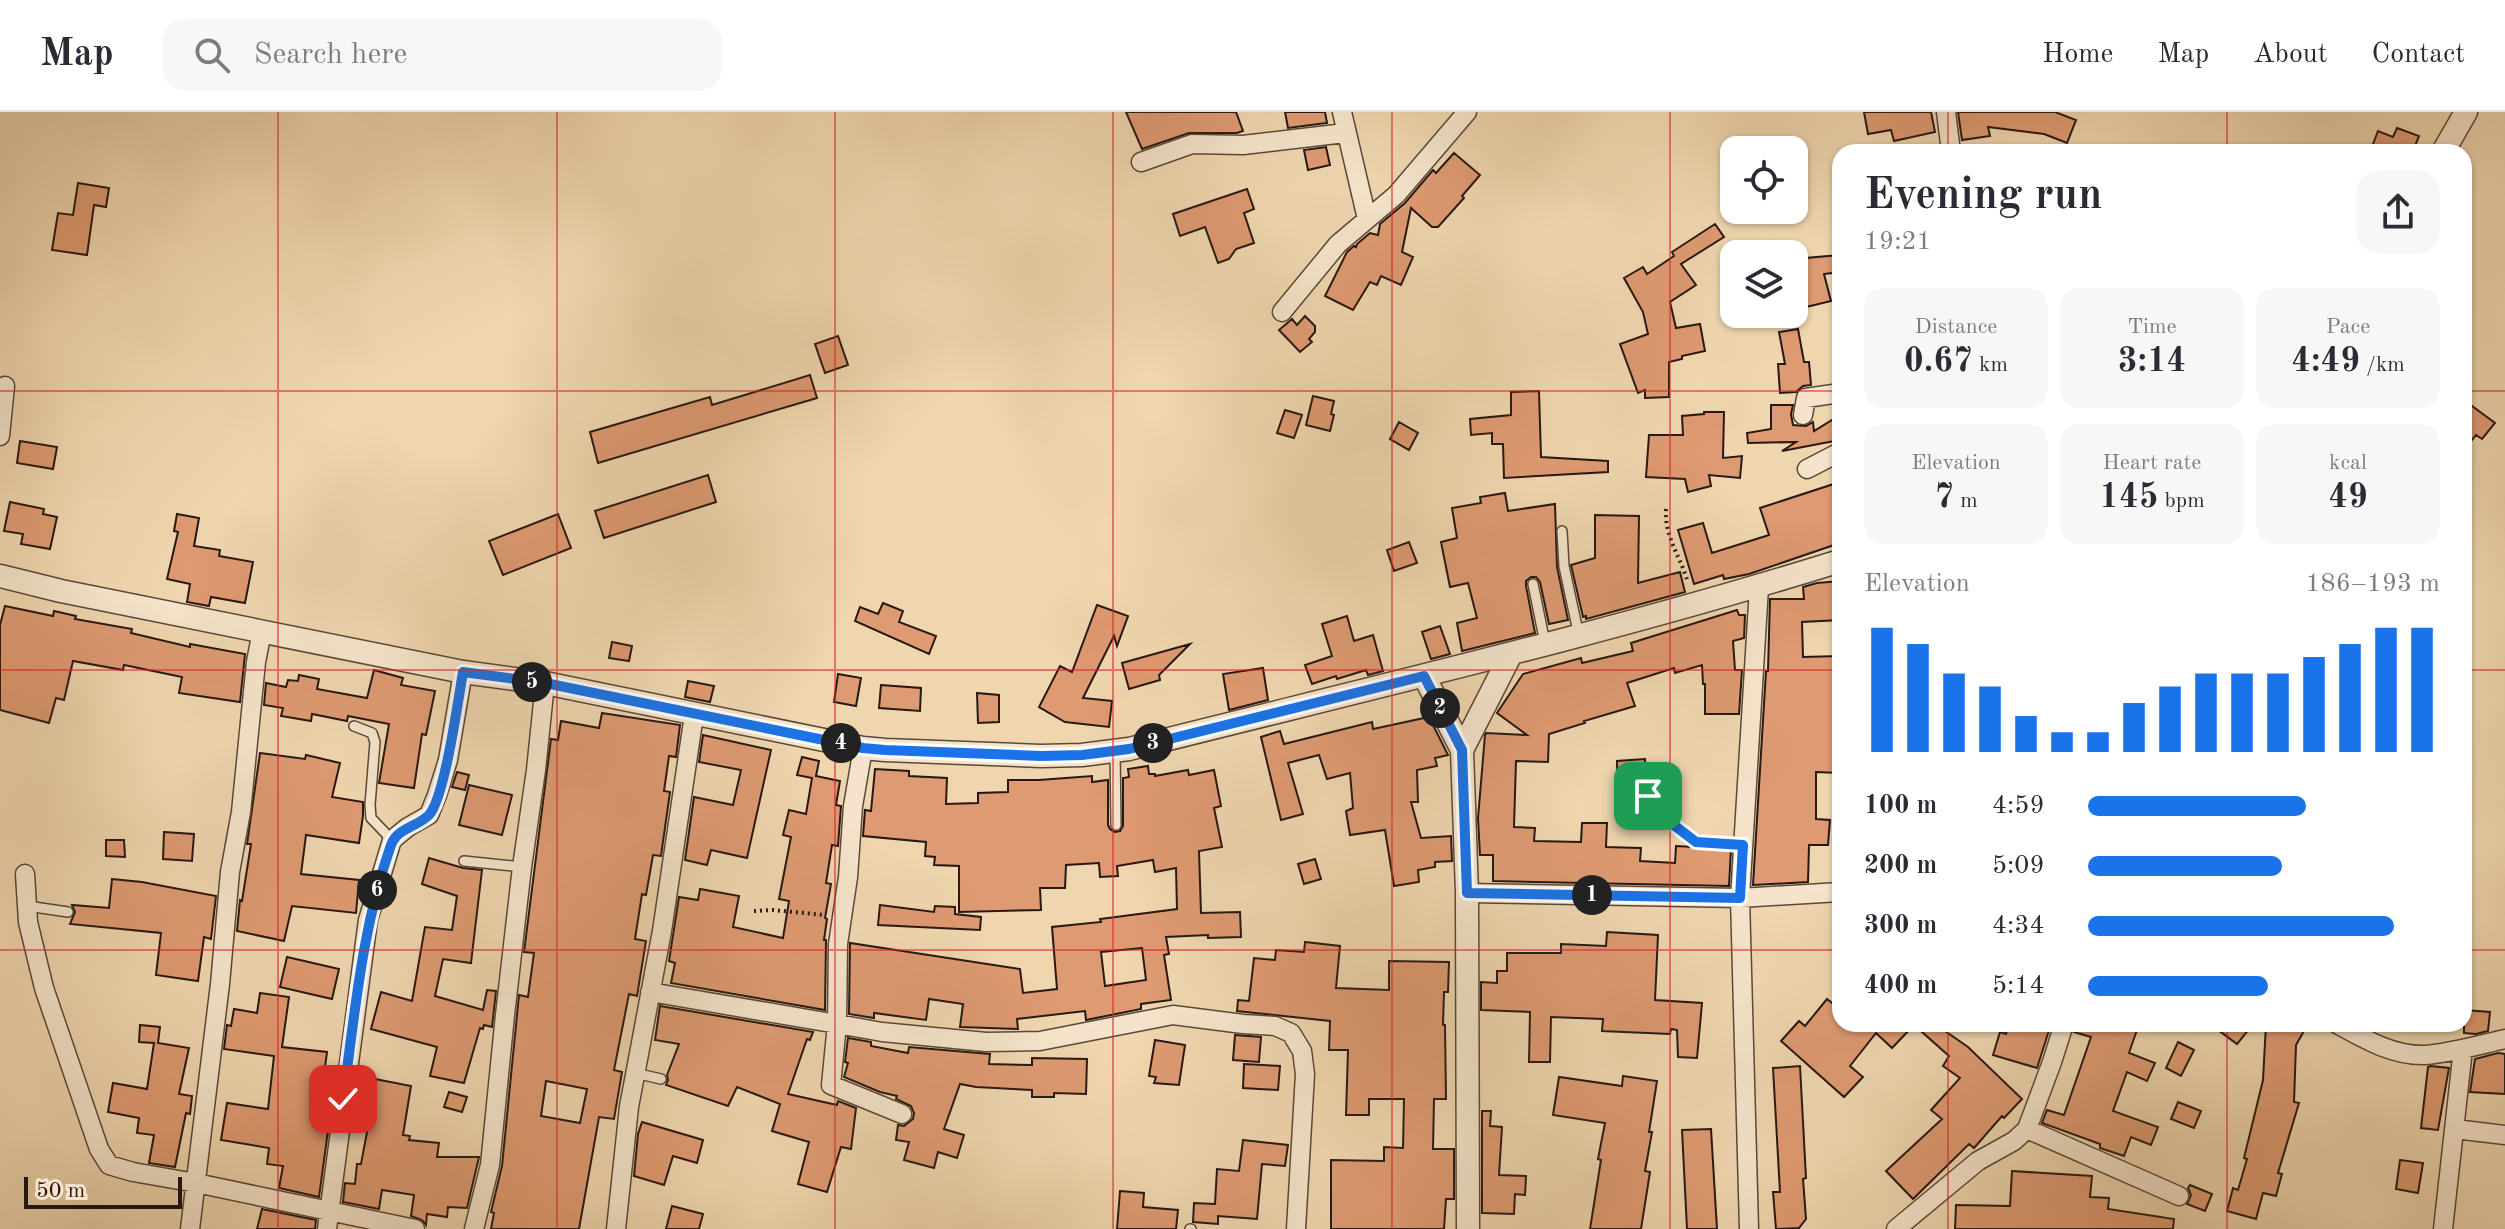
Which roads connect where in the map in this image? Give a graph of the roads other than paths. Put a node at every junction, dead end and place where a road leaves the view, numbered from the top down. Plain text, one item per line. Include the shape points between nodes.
1 (1342, 112) edge
2 (1467, 112) edge
3 (1946, 112) edge
4 (2466, 112) edge
5 (1345, 133) junction
6 (1950, 144) edge
7 (2448, 144) edge
8 (1141, 162) dead end
9 (1367, 219) junction
10 (1282, 312) dead end
11 (5, 386) dead end
12 (1832, 394) edge
13 (1803, 415) dead end
14 (0, 436) edge
15 (1832, 456) edge
16 (1807, 469) dead end
17 (1562, 531) dead end
18 (1832, 564) edge
19 (0, 576) edge
20 (1533, 584) dead end
21 (1759, 587) junction
22 (262, 631) junction
23 (1579, 636) junction
24 (1545, 645) junction
25 (1511, 654) junction
26 (463, 672) junction
27 (1424, 676) junction
28 (545, 683) junction
29 (694, 715) junction
30 (354, 726) dead end
31 (863, 748) junction
32 (1462, 750) junction
33 (1115, 751) junction
34 (1116, 825) dead end
35 (392, 840) junction
36 (464, 861) dead end
37 (522, 867) junction
38 (25, 874) dead end
39 (1832, 892) edge
40 (1467, 893) junction
41 (1740, 898) junction
42 (27, 906) junction
43 (68, 912) dead end
44 (650, 992) junction
45 (837, 1024) junction
46 (2061, 1032) edge
47 (2352, 1032) edge
48 (2505, 1039) edge
49 (2463, 1049) junction
50 (635, 1073) junction
51 (661, 1079) dead end
52 (902, 1114) dead end
53 (2027, 1129) junction
54 (2455, 1129) junction
55 (2505, 1135) edge
56 (196, 1183) junction
57 (2179, 1196) dead end
58 (328, 1221) edge
59 (190, 1229) edge
60 (415, 1229) edge
61 (474, 1229) edge
62 (616, 1229) edge
63 (1296, 1229) edge
64 (1468, 1229) edge
65 (1749, 1229) edge
66 (1896, 1229) edge
67 (2443, 1229) edge

1 - 5 street
2 - 9 street via 1396,195
3 - 6 street
4 - 7 street
5 - 8 street via 1243,145 1192,144
5 - 9 street
9 - 10 street via 1338,244
11 - 14 street
12 - 13 street via 1806,398
15 - 16 street
17 - 23 lane
18 - 21 street
19 - 22 street
20 - 24 lane
21 - 23 street
21 - 41 street
22 - 26 street
22 - 56 street
23 - 24 street
24 - 25 street
25 - 27 street
25 - 32 street
26 - 28 street
26 - 35 street via 448,760 429,815
27 - 32 street
27 - 33 street
28 - 29 street
28 - 37 street
29 - 31 street
29 - 44 street
30 - 35 lane via 372,733 375,742 371,818
31 - 33 street via 1041,756
31 - 45 street via 838,944
32 - 40 street
33 - 34 lane
35 - 58 street via 368,920
36 - 37 lane
37 - 61 street via 490,1165
38 - 42 street
39 - 41 street
40 - 41 street
40 - 64 street
41 - 65 street
42 - 43 lane
42 - 56 street via 44,988 99,1149 109,1165
44 - 45 street
44 - 50 street
45 - 52 street via 831,1085
45 - 63 street via 972,1040 1040,1041 1173,1015 1275,1026 1291,1033 1302,1051 1305,1074
46 - 53 street
47 - 49 street via 2396,1051 2423,1055
48 - 49 street
49 - 54 street
50 - 51 lane
50 - 62 street
53 - 57 street
53 - 66 street via 1978,1161
54 - 55 street
54 - 67 street
56 - 58 street
56 - 59 street
58 - 60 street

